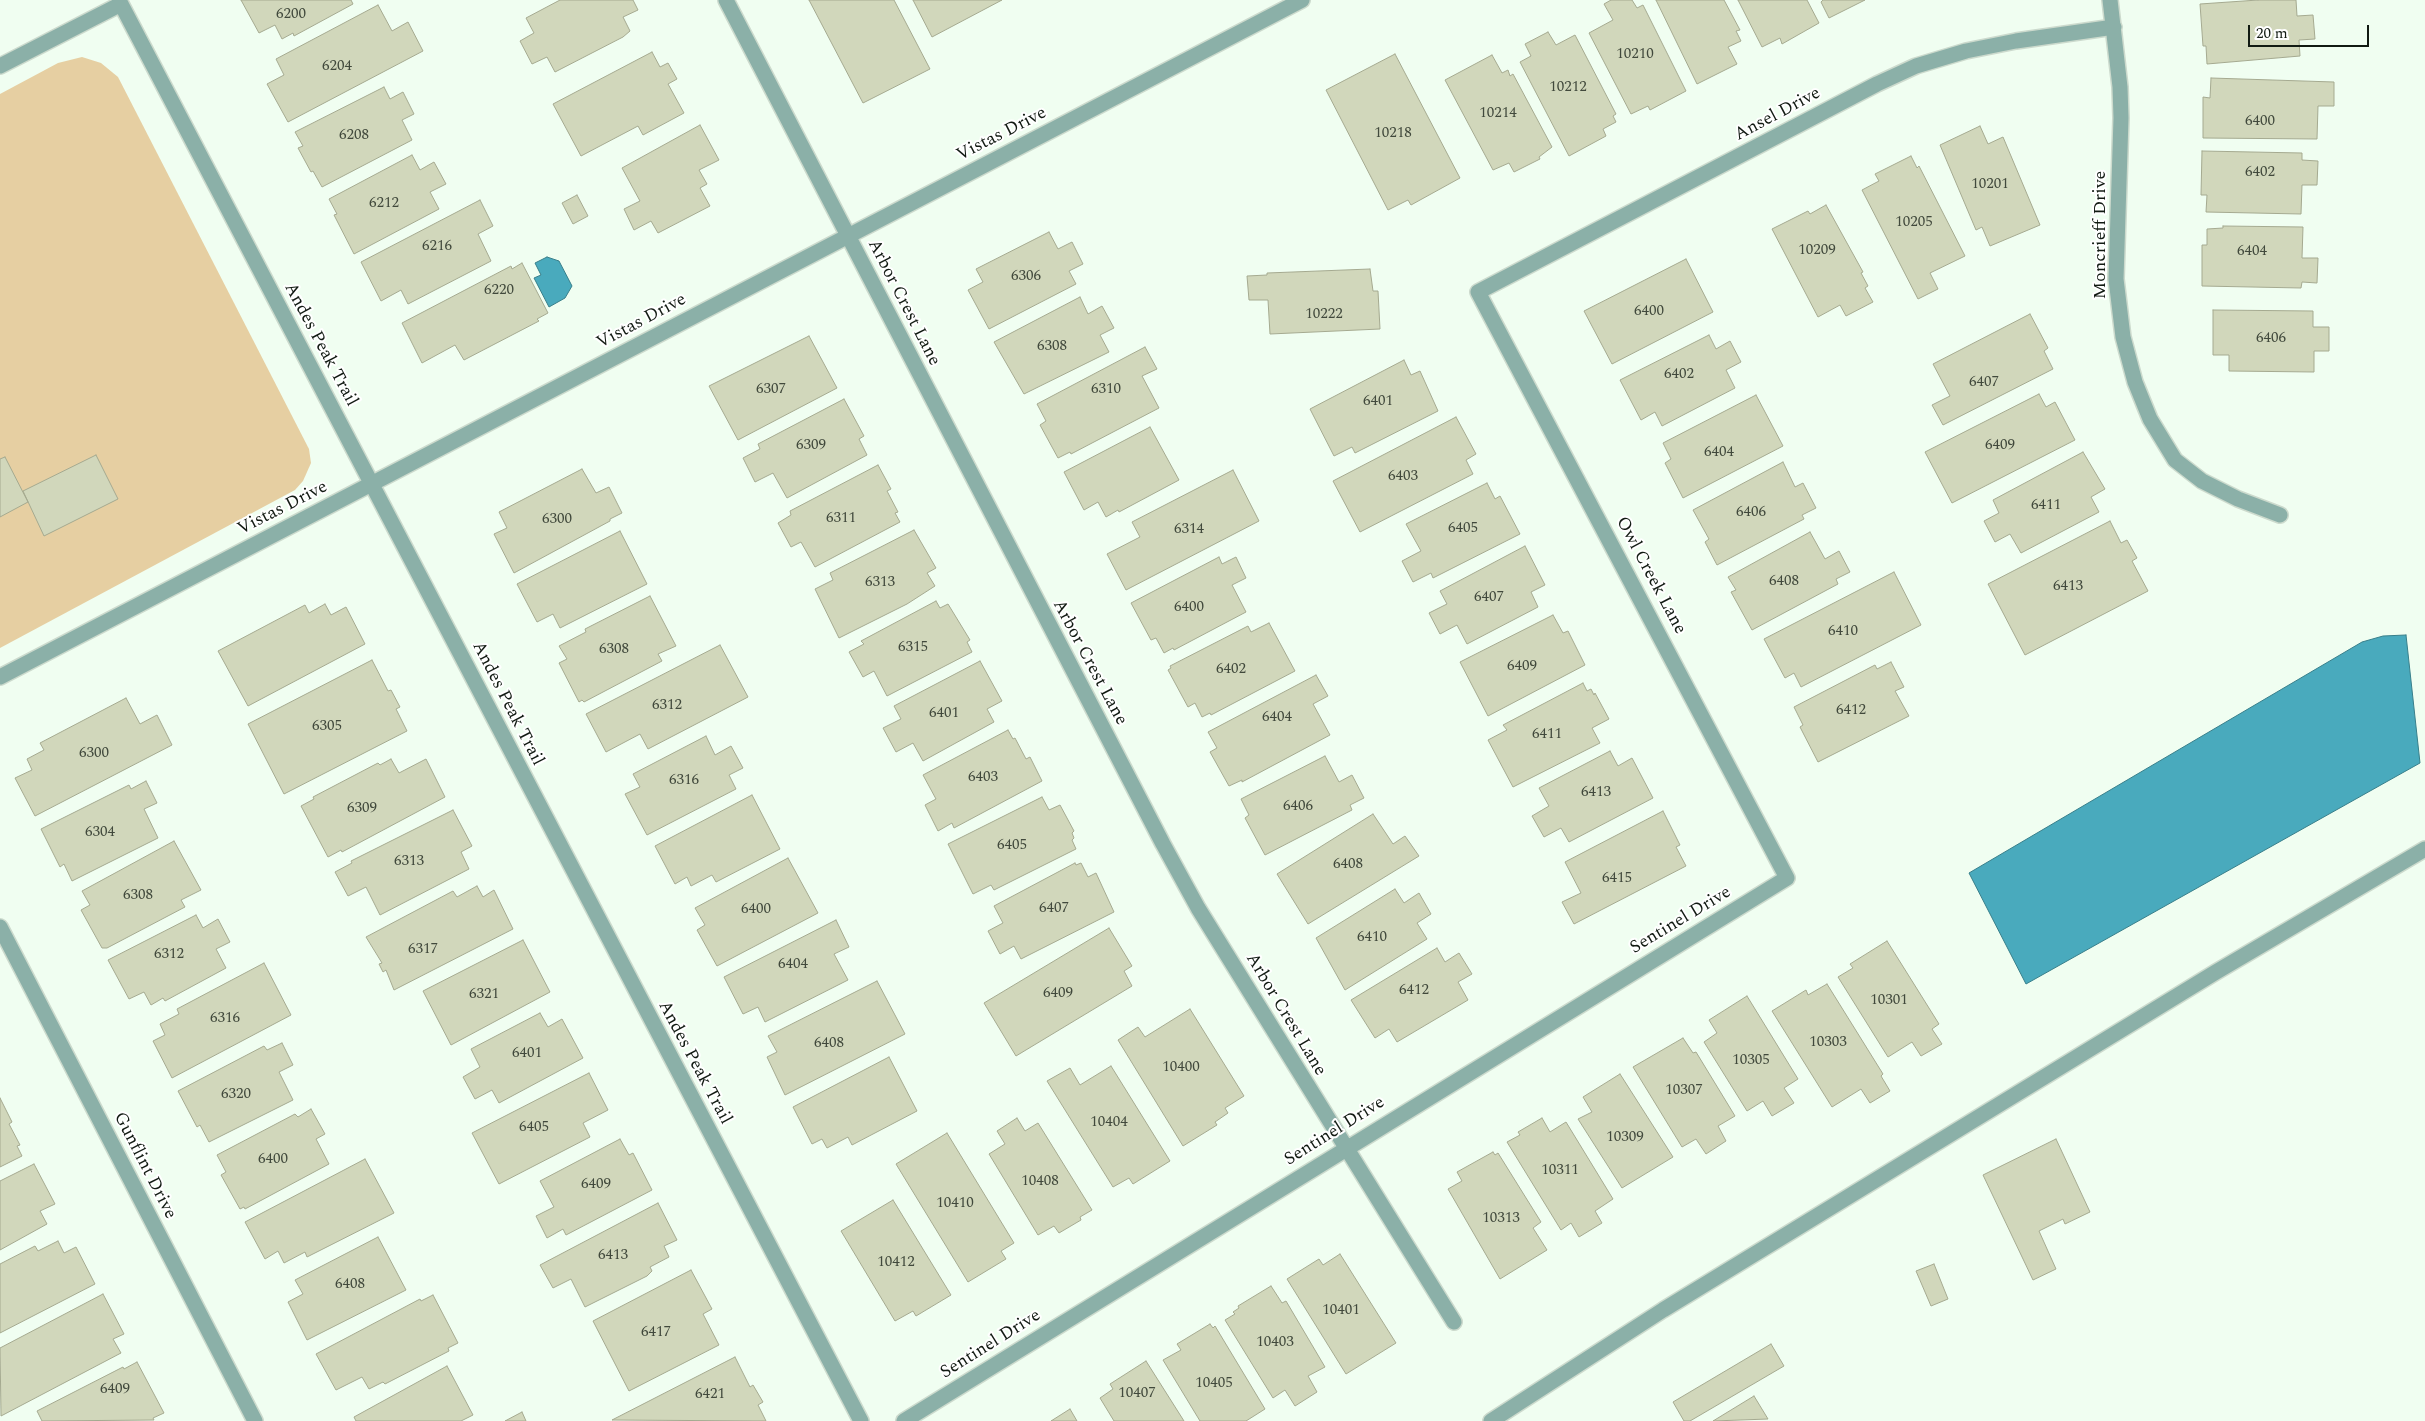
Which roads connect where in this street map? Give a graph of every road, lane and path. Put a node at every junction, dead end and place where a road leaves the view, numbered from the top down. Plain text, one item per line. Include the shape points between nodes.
1 (726, 0) edge
2 (1302, 0) edge
3 (2110, 0) edge
4 (2114, 27) junction
5 (0, 66) edge
6 (848, 236) junction
7 (1478, 292) joint
8 (372, 484) junction
9 (2280, 515) dead end
10 (0, 677) edge
11 (2425, 849) edge
12 (1787, 878) joint
13 (0, 927) edge
14 (1345, 1148) junction
15 (1454, 1322) dead end
16 (256, 1421) edge
17 (861, 1421) edge
18 (904, 1421) edge
19 (1491, 1421) edge

1 - 6 street, Arbor Crest Lane
2 - 6 street, Vistas Drive
3 - 4 street, Moncrieff Drive
4 - 7 street, Ansel Drive via 2016,41 1916,66
4 - 9 street, Moncrieff Drive via 2121,118 2116,279 2123,337 2135,382 2150,419 2175,460 2202,481
5 - 8 street, Andes Peak Trail via 121,4
6 - 8 street, Vistas Drive
6 - 14 street, Arbor Crest Lane via 1163,844 1198,908
7 - 12 street, Owl Creek Lane
8 - 10 street, Vistas Drive
8 - 17 street, Andes Peak Trail
11 - 19 street via 2216,972 1714,1278
12 - 14 street, Sentinel Drive
13 - 16 street, Gunflint Drive
14 - 15 street, Arbor Crest Lane
14 - 18 street, Sentinel Drive

